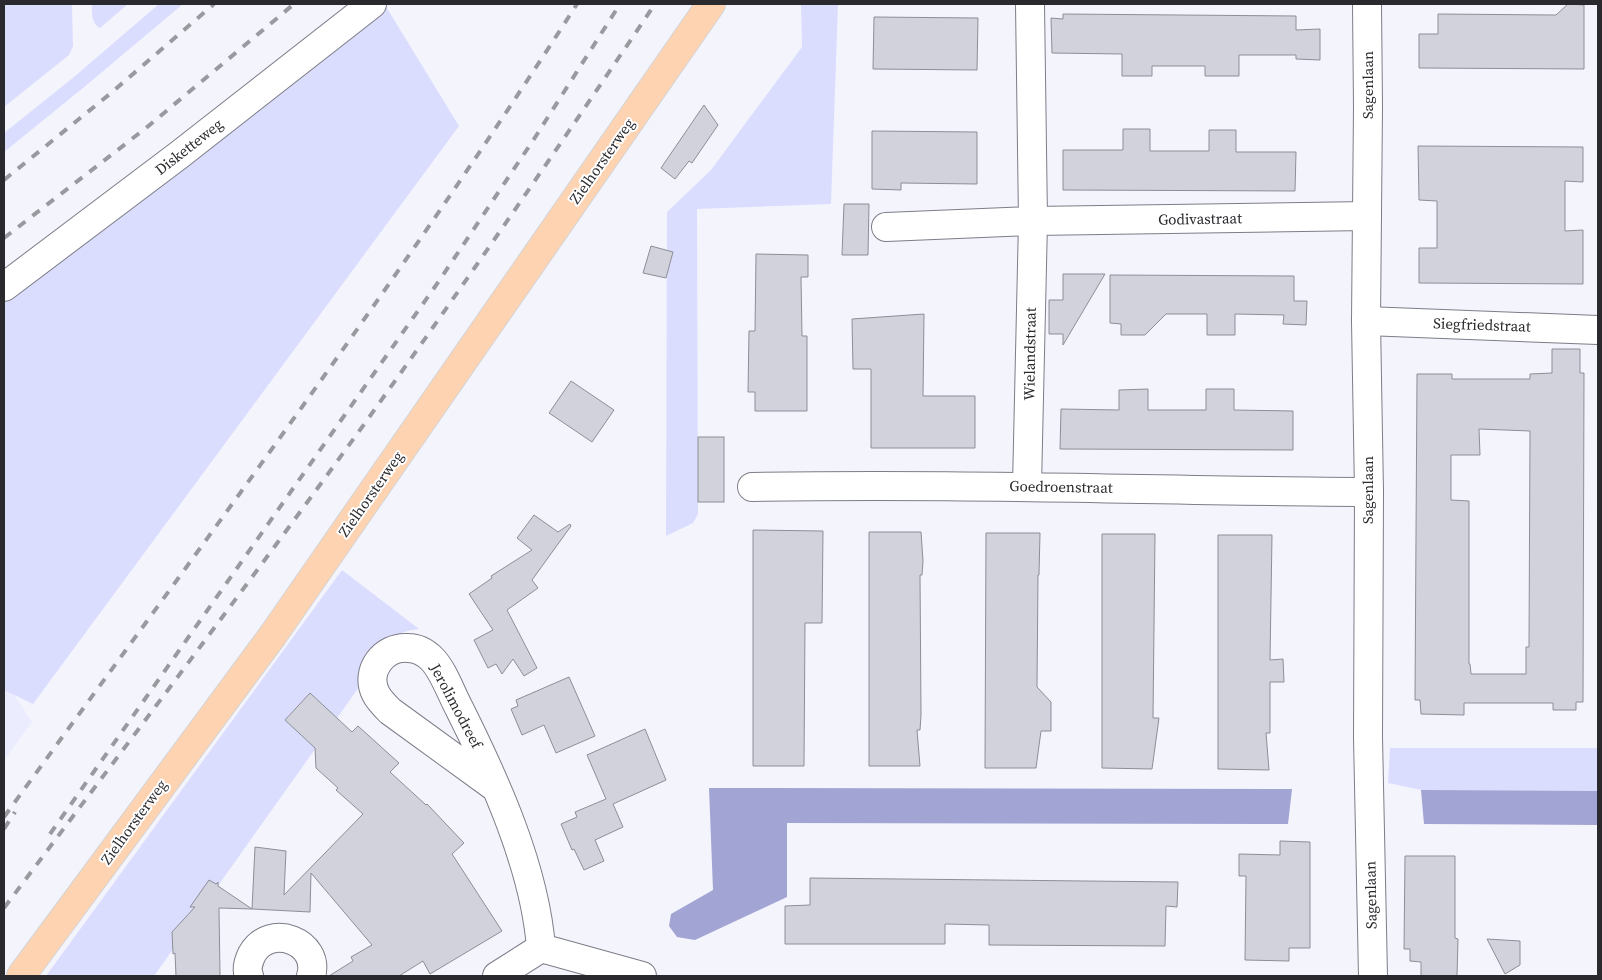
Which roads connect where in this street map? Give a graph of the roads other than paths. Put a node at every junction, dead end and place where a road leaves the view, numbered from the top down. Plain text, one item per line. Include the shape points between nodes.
1 (372, 4) edge
2 (711, 4) edge
3 (1030, 4) edge
4 (1368, 4) edge
5 (1367, 216) junction
6 (1033, 221) junction
7 (886, 227) dead end
8 (4, 287) edge
9 (1366, 321) junction
10 (1598, 330) edge
11 (1027, 486) junction
12 (752, 487) dead end
13 (1369, 492) junction
14 (496, 788) junction
15 (540, 948) junction
16 (21, 976) edge
17 (249, 976) edge
18 (311, 976) edge
19 (497, 976) edge
20 (642, 976) edge
21 (1373, 976) edge

1 - 8 street, Disketteweg
2 - 16 main road, Zielhorsterweg via 273,635
3 - 6 street, Wielandstraat
4 - 5 street, Sagenlaan
5 - 6 street, Godivastraat
5 - 9 street, Sagenlaan
6 - 7 street
6 - 11 street, Wielandstraat
9 - 10 street, Siegfriedstraat
9 - 13 street, Sagenlaan
11 - 12 street, Goedroenstraat
11 - 13 street, Goedroenstraat
13 - 21 street, Sagenlaan via 1368,737
14 - 14 street, Jerolimodreef via 382,702 376,694 373,675 388,651 416,649 433,660 475,739
14 - 15 street, Jerolimodreef via 522,857 539,923
15 - 19 street
15 - 20 street
17 - 18 street via 249,960 256,948 267,940 280,937 293,940 304,948 311,960

